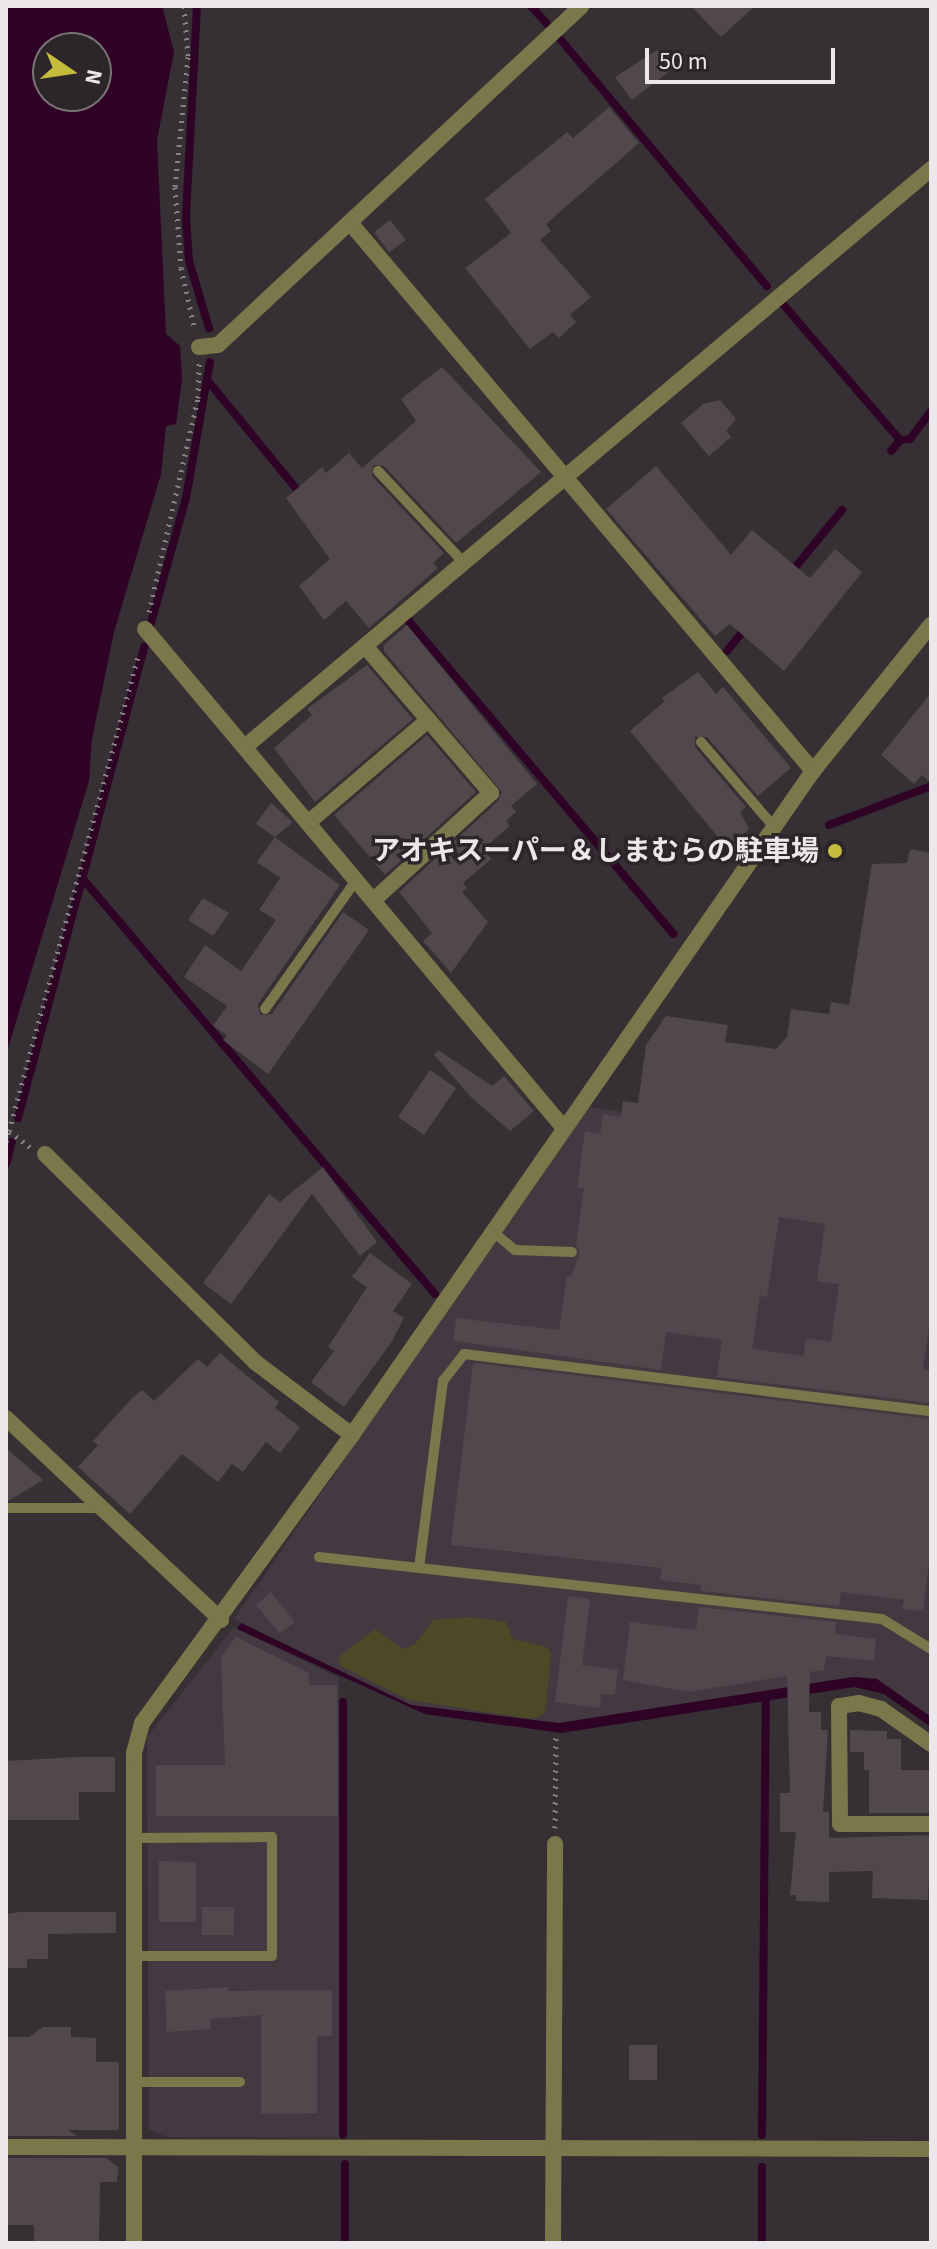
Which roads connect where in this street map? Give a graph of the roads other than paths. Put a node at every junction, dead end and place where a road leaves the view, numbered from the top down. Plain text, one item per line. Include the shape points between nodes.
1 (581, 6) edge
2 (931, 169) edge
3 (352, 225) junction
4 (199, 347) road end
5 (378, 471) dead end
6 (563, 480) junction
7 (464, 563) junction
8 (931, 625) edge
9 (145, 629) road end
10 (365, 646) junction
11 (428, 720) junction
12 (701, 742) dead end
13 (246, 746) junction
14 (813, 771) junction
15 (309, 822) junction
16 (774, 827) junction
17 (357, 879) junction
18 (374, 900) junction
19 (265, 1009) dead end
20 (562, 1126) junction
21 (45, 1154) road end
22 (491, 1230) junction
23 (572, 1252) dead end
24 (931, 1411) edge
25 (6, 1418) edge
26 (352, 1435) junction
27 (6, 1508) edge
28 (101, 1508) junction
29 (319, 1557) dead end
30 (419, 1568) junction
31 (221, 1620) junction
32 (931, 1649) edge
33 (931, 1744) edge
34 (931, 1824) edge
35 (134, 1838) junction
36 (555, 1844) road end
37 (134, 1956) junction
38 (135, 2082) junction
39 (240, 2082) dead end
40 (6, 2147) edge
41 (135, 2148) junction
42 (931, 2149) edge
43 (553, 2150) junction
44 (134, 2243) edge
45 (553, 2243) edge

1 - 3 street
2 - 6 street
3 - 4 street via 218,345
3 - 6 street
5 - 7 lane
6 - 7 street
6 - 14 street
7 - 10 street
8 - 14 street
9 - 13 street
10 - 11 street
10 - 13 street
11 - 15 street
11 - 18 street via 491,793
12 - 16 lane
13 - 15 street
14 - 16 street
15 - 17 street
16 - 20 street
17 - 18 street
17 - 19 lane
18 - 20 street
20 - 22 street
21 - 26 street via 255,1362
22 - 23 lane via 515,1250
22 - 26 street
24 - 30 lane via 464,1354 443,1381
25 - 28 street
26 - 31 street
27 - 28 lane
28 - 31 street
29 - 30 lane
30 - 32 lane via 882,1619
31 - 35 street via 135,1738
33 - 34 street via 881,1709 859,1703 839,1706 840,1824
35 - 37 street
35 - 37 lane via 272,1837 272,1956
36 - 43 street
37 - 38 street
38 - 39 lane
38 - 41 street
40 - 41 street
41 - 43 street
41 - 44 street
42 - 43 street
43 - 45 street

